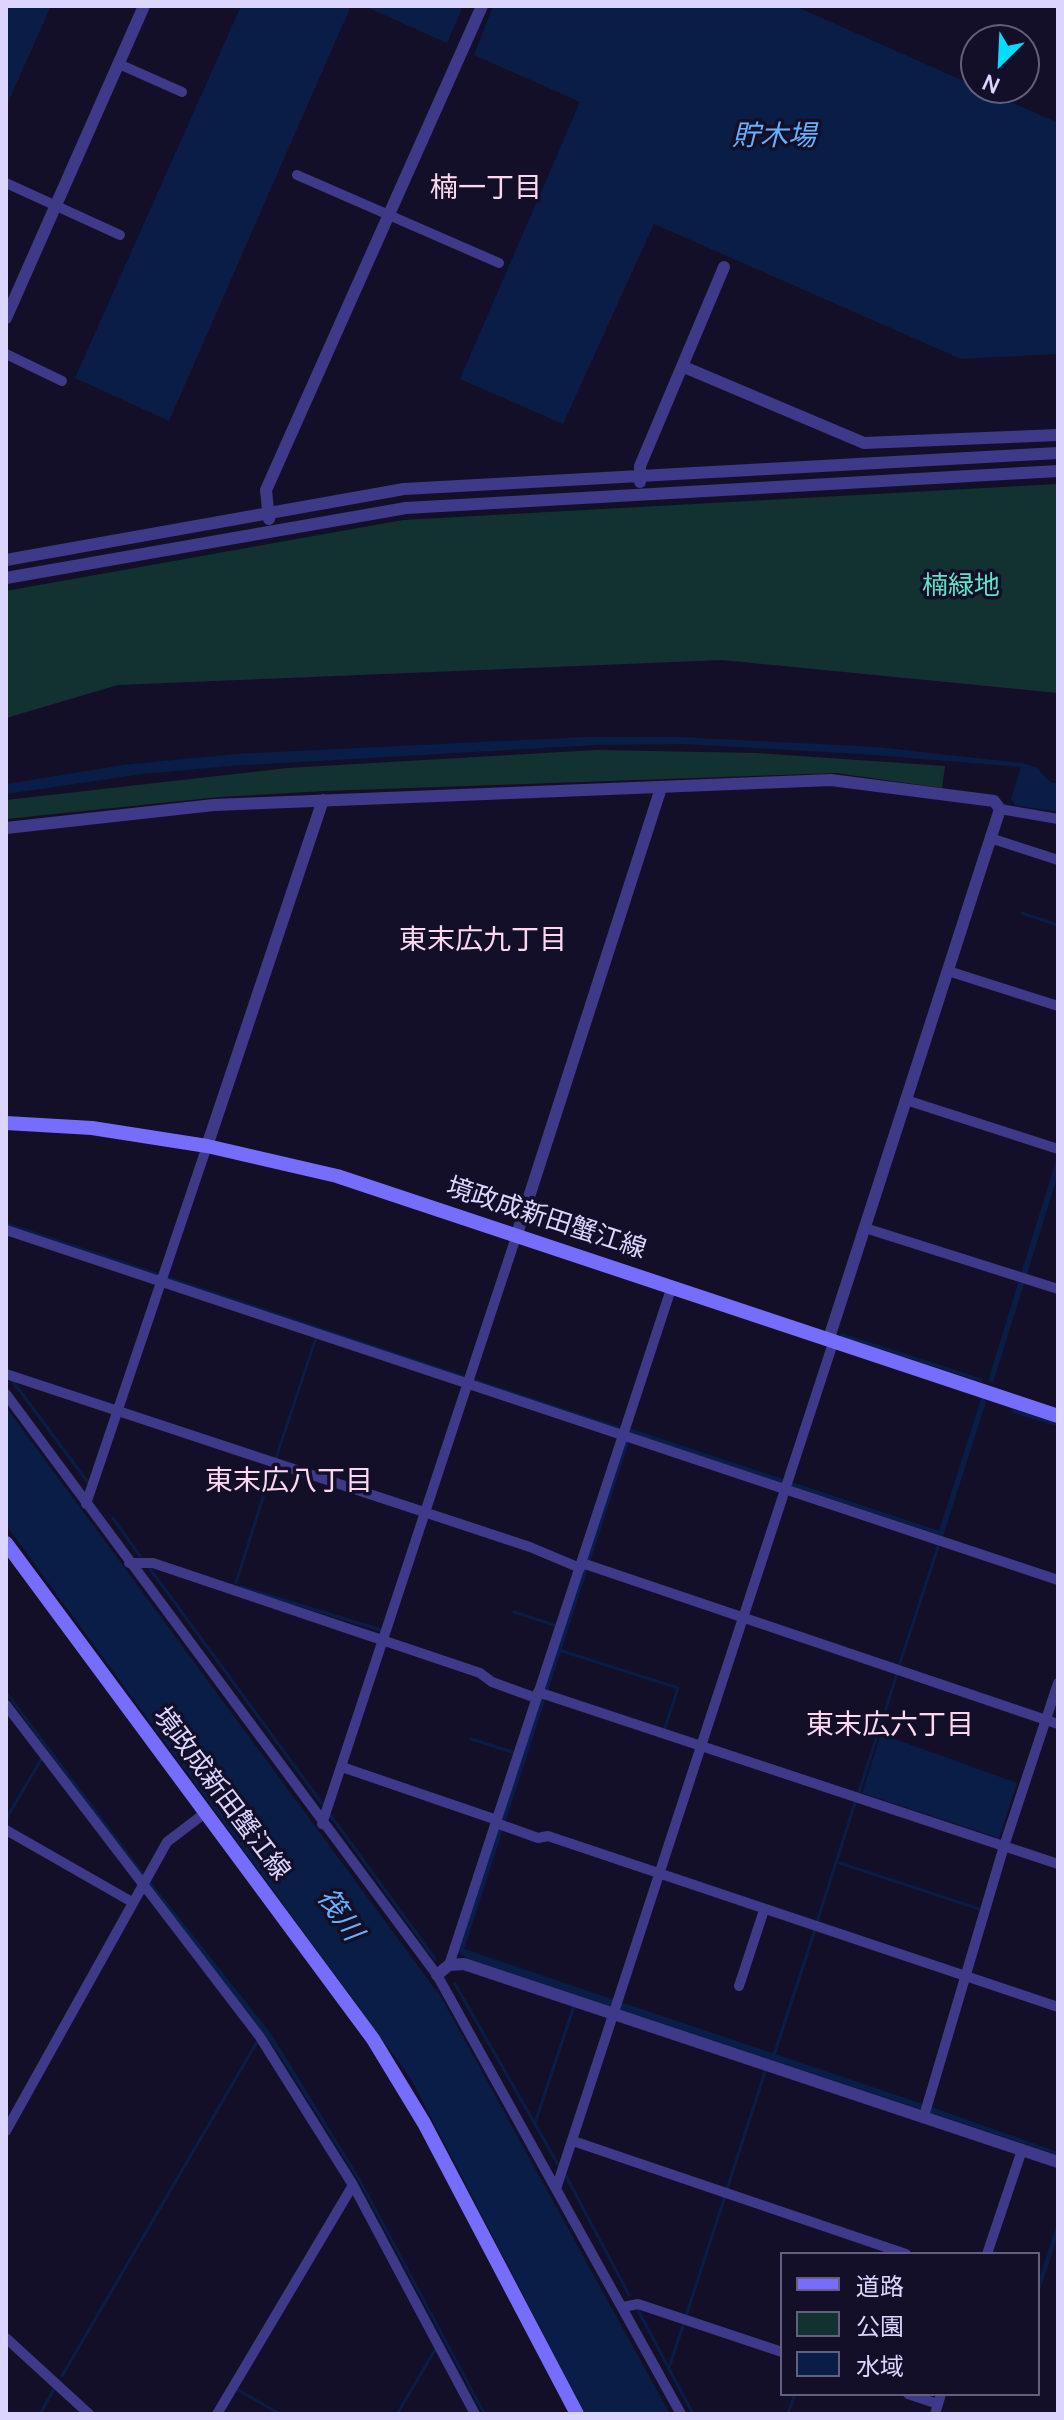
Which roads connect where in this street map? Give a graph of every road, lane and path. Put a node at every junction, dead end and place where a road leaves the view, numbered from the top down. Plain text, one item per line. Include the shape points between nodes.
1 (144, 6) edge
2 (482, 6) edge
3 (119, 64) junction
4 (182, 92) dead end
5 (297, 175) dead end
6 (6, 183) edge
7 (56, 205) junction
8 (390, 215) junction
9 (120, 235) dead end
10 (499, 263) dead end
11 (724, 267) dead end
12 (6, 318) edge
13 (6, 354) edge
14 (684, 367) junction
15 (62, 381) dead end
16 (1058, 435) edge
17 (1058, 453) edge
18 (1058, 471) edge
19 (640, 475) junction
20 (641, 493) junction
21 (268, 512) junction
22 (270, 530) junction
23 (6, 560) edge
24 (6, 578) edge
25 (661, 788) junction
26 (323, 800) junction
27 (1000, 809) junction
28 (1058, 819) edge
29 (6, 828) edge
30 (990, 838) junction
31 (1058, 860) edge
32 (948, 971) junction
33 (1058, 1006) edge
34 (906, 1100) junction
35 (6, 1123) edge
36 (207, 1146) junction
37 (1058, 1149) edge
38 (865, 1228) junction
39 (6, 1230) edge
40 (517, 1234) junction
41 (163, 1283) junction
42 (672, 1286) junction
43 (1058, 1289) edge
44 (832, 1339) junction
45 (6, 1374) edge
46 (468, 1385) junction
47 (6, 1394) edge
48 (120, 1411) junction
49 (1058, 1416) edge
50 (622, 1435) junction
51 (786, 1485) junction
52 (86, 1504) junction
53 (425, 1512) junction
54 (6, 1543) edge
55 (129, 1563) junction
56 (584, 1565) junction
57 (1058, 1580) edge
58 (744, 1617) junction
59 (384, 1640) junction
60 (1058, 1683) edge
61 (541, 1694) junction
62 (6, 1705) edge
63 (1046, 1720) junction
64 (1058, 1724) edge
65 (700, 1746) junction
66 (342, 1767) junction
67 (205, 1813) junction
68 (322, 1824) junction
69 (499, 1824) junction
70 (6, 1830) edge
71 (1004, 1846) junction
72 (1058, 1864) edge
73 (658, 1874) junction
74 (141, 1885) junction
75 (132, 1902) junction
76 (764, 1910) junction
77 (449, 1965) junction
78 (437, 1975) junction
79 (966, 1977) junction
80 (739, 1986) dead end
81 (1058, 2007) edge
82 (616, 2008) junction
83 (925, 2111) junction
84 (6, 2131) edge
85 (573, 2141) junction
86 (1022, 2150) junction
87 (1058, 2162) edge
88 (353, 2185) junction
89 (557, 2186) junction
90 (900, 2252) edge
91 (988, 2252) edge
92 (623, 2307) junction
93 (6, 2338) edge
94 (780, 2351) edge
95 (914, 2396) edge
96 (938, 2404) edge
97 (89, 2414) edge
98 (217, 2414) edge
99 (475, 2414) edge
100 (577, 2414) edge
101 (681, 2414) edge

1 - 3 street
2 - 8 street
3 - 4 street
3 - 7 street
5 - 8 street
6 - 7 street
7 - 9 street
7 - 12 street
8 - 10 street
8 - 21 street via 266,490
11 - 14 street
13 - 15 street
14 - 16 street via 864,443
14 - 19 street
17 - 19 street
18 - 20 street
19 - 20 street
19 - 21 street via 404,489
20 - 22 street via 406,508
21 - 22 street
21 - 23 street
22 - 24 street
25 - 26 street
25 - 27 street via 831,780 994,801
25 - 40 street
26 - 29 street via 214,805
26 - 36 street
27 - 28 street
27 - 30 street
30 - 31 street
30 - 32 street
32 - 33 street
32 - 34 street
34 - 37 street
34 - 38 street
35 - 36 main road, 境政成新田蟹江線 via 92,1128
36 - 40 main road, 境政成新田蟹江線 via 337,1176
36 - 41 street
38 - 43 street
38 - 44 street
39 - 41 street
40 - 42 main road, 境政成新田蟹江線
40 - 46 street
41 - 46 street
41 - 48 street
42 - 44 main road, 境政成新田蟹江線
42 - 50 street
44 - 49 main road, 境政成新田蟹江線
44 - 51 street
45 - 48 street
46 - 50 street
46 - 53 street
47 - 52 street
48 - 52 street
48 - 53 street
50 - 51 street
50 - 56 street
51 - 57 street
51 - 58 street
52 - 55 street
53 - 56 street
53 - 59 street
54 - 67 main road, 境政成新田蟹江線
55 - 59 street via 153,1563
55 - 68 street
56 - 58 street
56 - 61 street
58 - 63 street
58 - 65 street
59 - 61 street via 480,1673 492,1682
59 - 66 street
60 - 63 street
61 - 65 street
61 - 69 street
62 - 74 street
63 - 64 street
63 - 71 street
65 - 71 street
65 - 73 street
66 - 68 street
66 - 69 street
67 - 74 street via 167,1842
67 - 100 main road, 境政成新田蟹江線 via 400,2081
68 - 78 street
69 - 73 street
69 - 77 street
70 - 75 street
71 - 72 street
71 - 79 street
73 - 76 street
73 - 82 street
74 - 75 street
74 - 88 street via 260,2037
75 - 84 street
76 - 79 street
76 - 80 street
77 - 78 street
77 - 82 street via 464,1964
78 - 89 street
79 - 81 street
79 - 83 street
82 - 83 street
82 - 85 street
83 - 86 street
85 - 89 street
85 - 90 street
86 - 87 street
86 - 91 street
88 - 98 street
88 - 99 street via 448,2354
89 - 92 street
92 - 94 street via 638,2304
92 - 101 street
93 - 97 street
95 - 96 street

